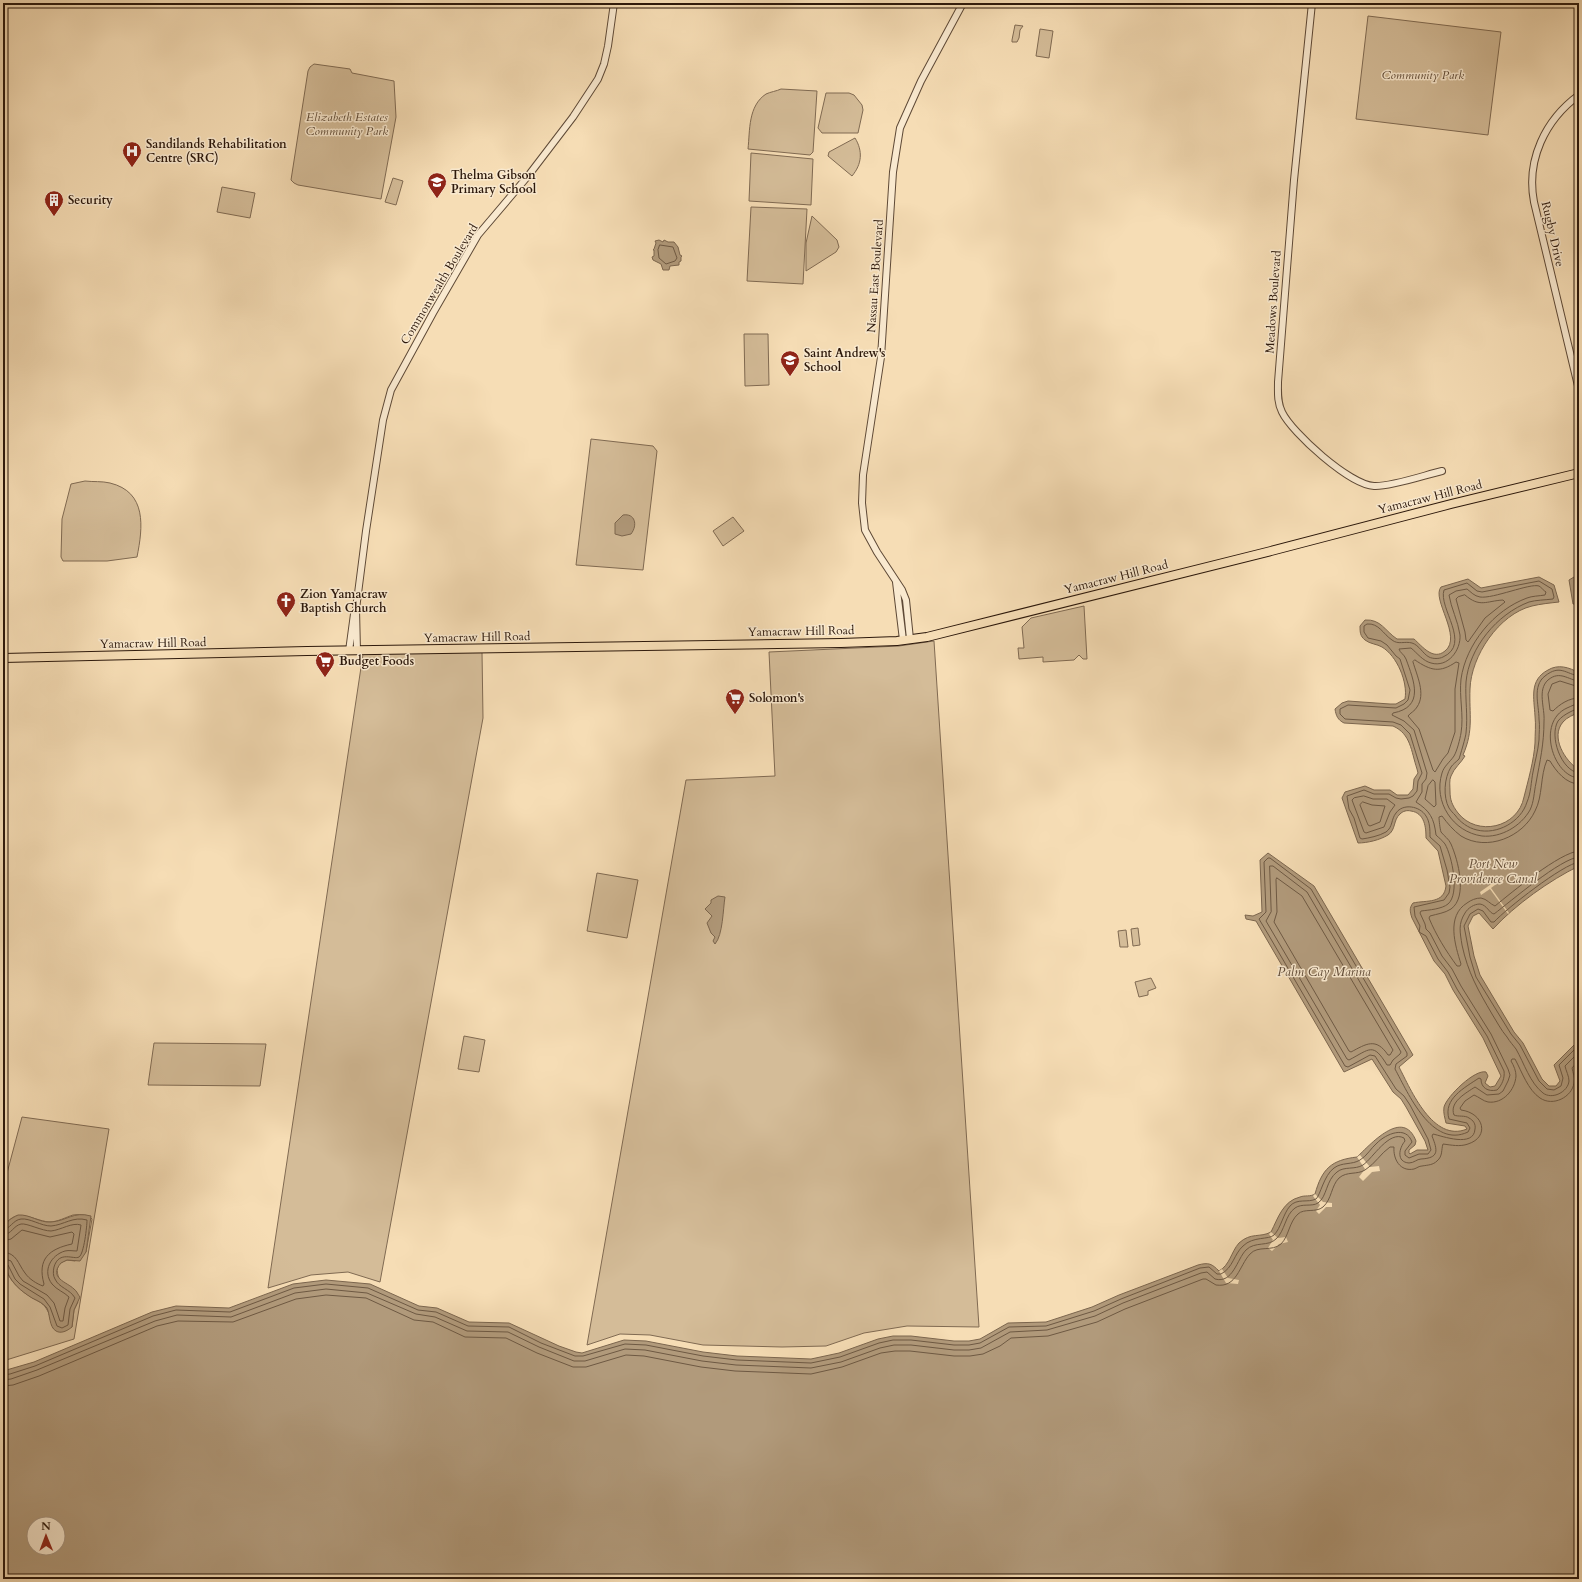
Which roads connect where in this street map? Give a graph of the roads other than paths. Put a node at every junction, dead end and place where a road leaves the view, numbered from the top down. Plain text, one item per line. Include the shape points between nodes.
1 (614, 3) edge
2 (963, 3) edge
3 (1312, 3) edge
4 (1579, 95) edge
5 (1579, 390) edge
6 (1442, 471) dead end
7 (1579, 473) edge
8 (906, 640) junction
9 (353, 651) junction
10 (3, 658) edge

1 - 9 street, Commonwealth Boulevard via 608,46 598,78 542,158 478,235 391,390 383,420 366,531
2 - 8 street, Nassau East Boulevard via 921,81 900,128 893,172 881,357 863,475 862,503 865,530 906,600
3 - 6 street, Meadows Boulevard via 1290,223 1278,382 1280,408 1300,436 1340,470 1362,484 1385,486
4 - 5 street, Rugby Drive via 1558,114 1546,130 1534,161 1532,183 1534,202
7 - 8 main road, Yamacraw Hill Road via 927,637
8 - 9 main road, Yamacraw Hill Road
9 - 10 main road, Yamacraw Hill Road

